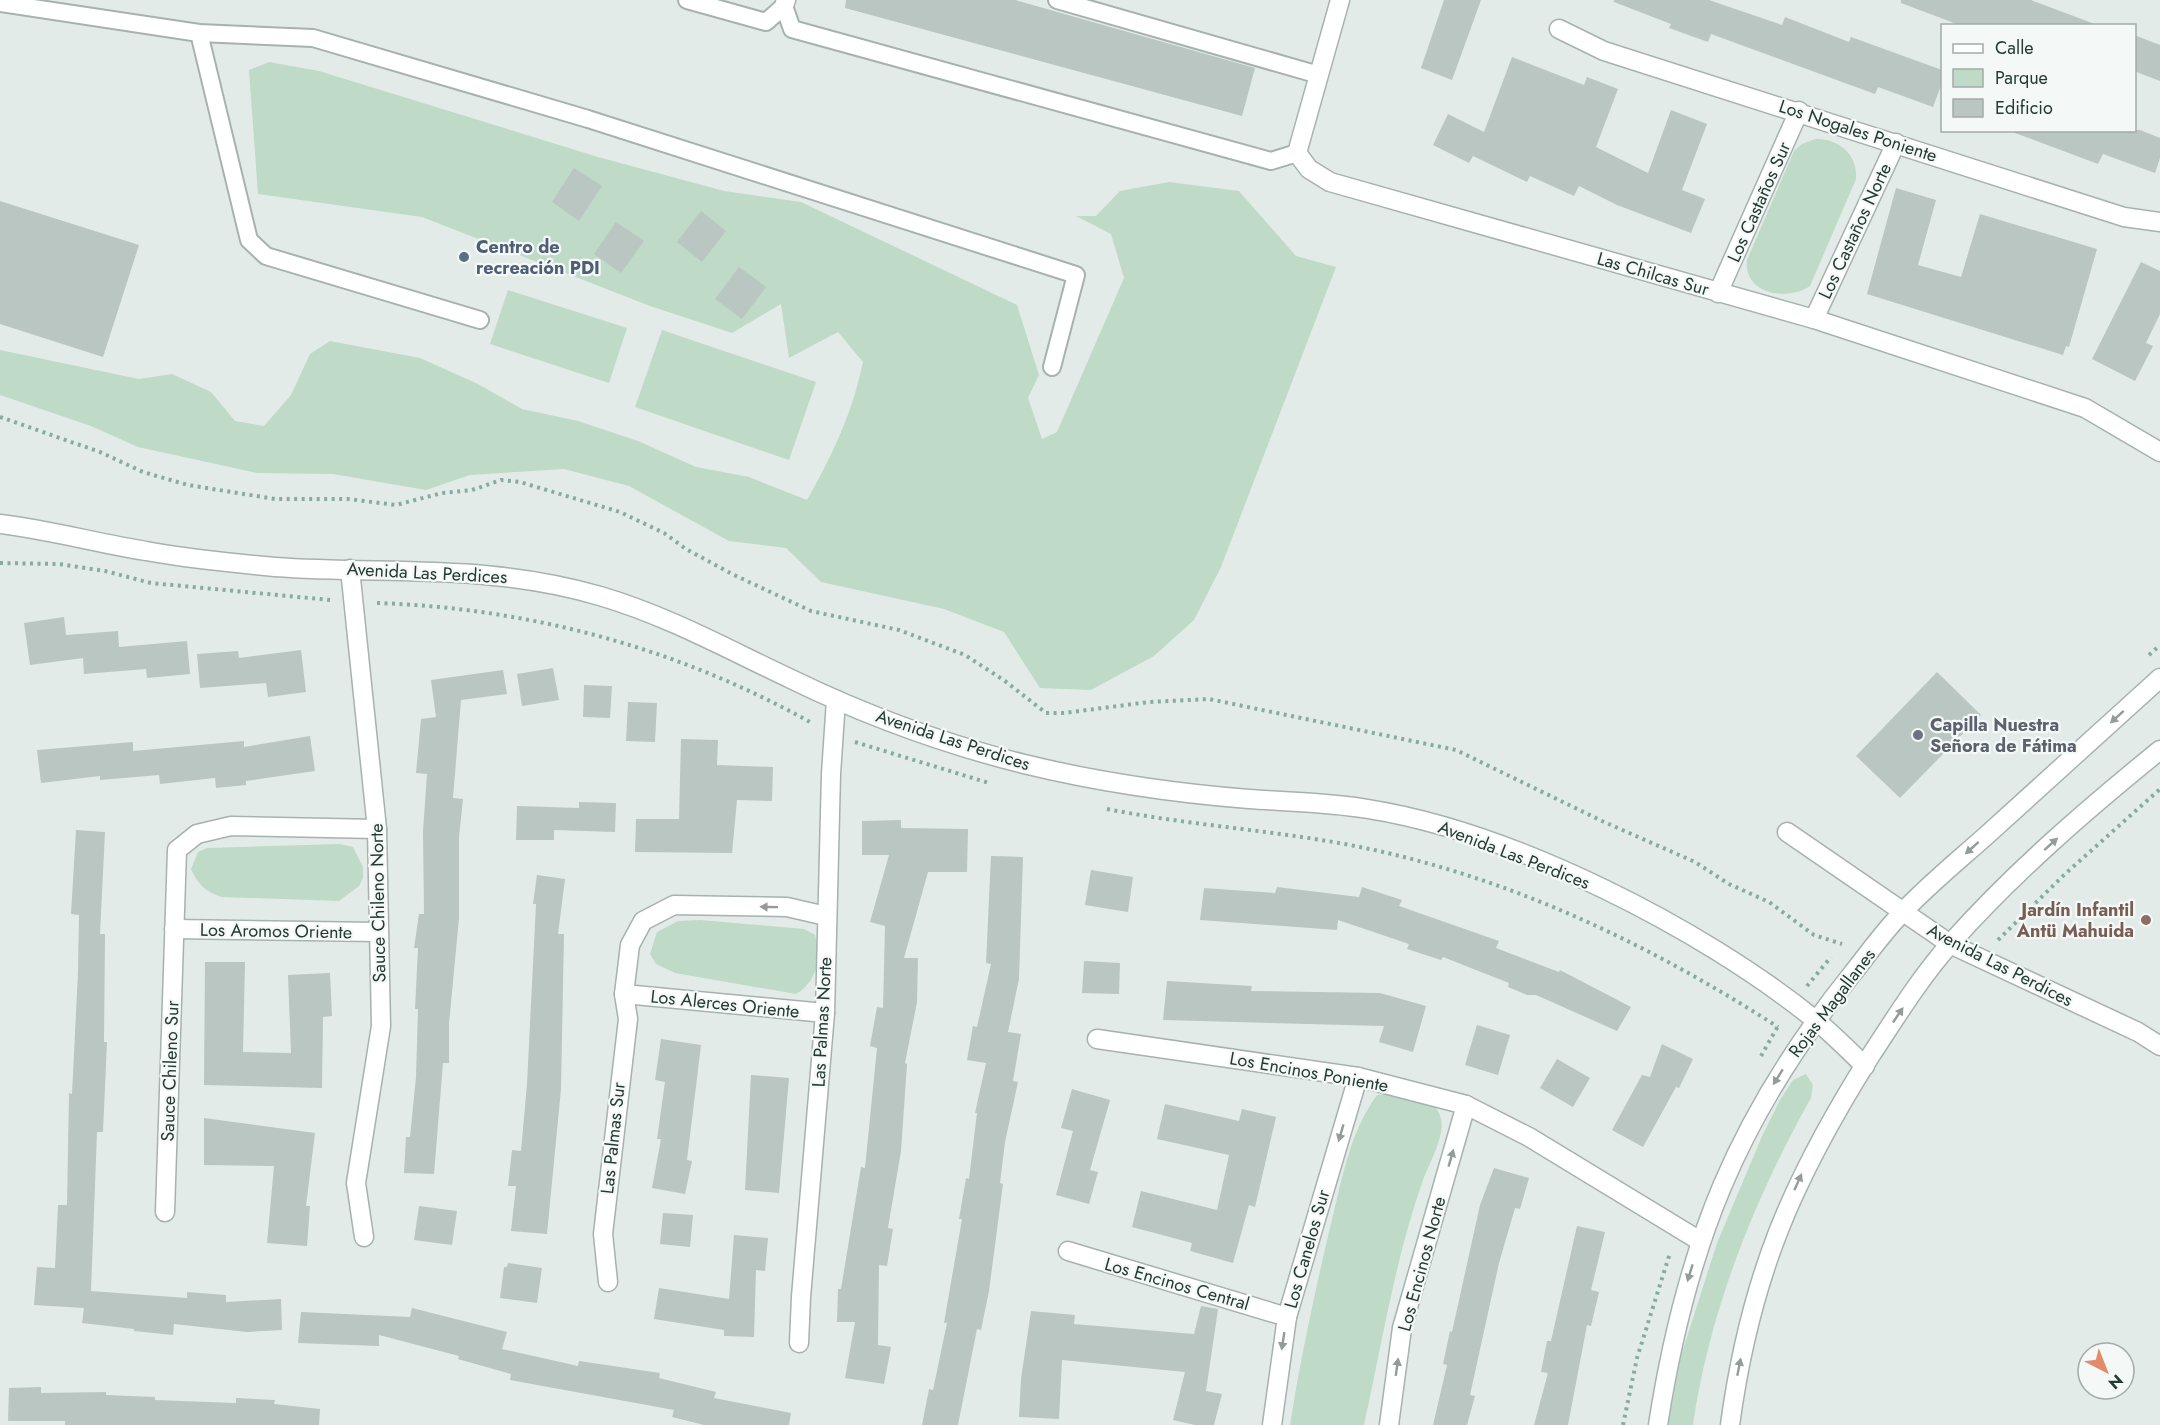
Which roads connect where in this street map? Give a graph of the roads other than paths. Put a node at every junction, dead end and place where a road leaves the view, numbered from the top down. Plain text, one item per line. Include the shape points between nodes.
1 (687, 0) edge
2 (1057, 0) edge
3 (1340, 0) edge
4 (0, 3) edge
5 (785, 3) edge
6 (1559, 29) dead end
7 (199, 33) junction
8 (1319, 75) junction
9 (1799, 111) junction
10 (1896, 143) junction
11 (1297, 153) junction
12 (2160, 222) edge
13 (1718, 293) junction
14 (1815, 319) junction
15 (480, 320) dead end
16 (1052, 367) dead end
17 (2160, 452) edge
18 (0, 524) edge
19 (350, 569) junction
20 (2160, 678) edge
21 (836, 700) junction
22 (2160, 750) edge
23 (377, 829) junction
24 (1787, 832) dead end
25 (1901, 913) junction
26 (826, 916) junction
27 (174, 929) junction
28 (378, 932) junction
29 (1950, 944) junction
30 (624, 994) junction
31 (825, 1013) junction
32 (1815, 1020) junction
33 (1097, 1039) dead end
34 (2160, 1046) edge
35 (1865, 1066) junction
36 (1358, 1077) junction
37 (1466, 1105) junction
38 (165, 1212) dead end
39 (364, 1237) dead end
40 (1700, 1241) junction
41 (1068, 1251) dead end
42 (608, 1282) dead end
43 (1287, 1317) junction
44 (799, 1343) dead end
45 (1272, 1425) edge
46 (1389, 1425) edge
47 (1658, 1425) edge
48 (1730, 1425) edge

1 - 5 lane via 766,22
2 - 8 lane
3 - 8 street
4 - 7 lane
5 - 11 lane via 792,29 1271,161
6 - 9 street, Los Nogales Poniente via 1604,51
7 - 15 lane via 249,240 267,256
7 - 16 lane via 313,38 588,119 1076,275
8 - 11 street
9 - 10 street, Los Nogales Poniente
9 - 13 street, Los Castaños Sur
10 - 12 street, Los Nogales Poniente via 2124,217
10 - 14 street, Los Castaños Norte
11 - 13 street, Las Chilcas Sur via 1310,169 1330,182
13 - 14 street, Las Chilcas Sur
14 - 17 street, Las Chilcas Sur via 2085,408
18 - 19 street, Avenida Las Perdices via 213,561
19 - 21 street, Avenida Las Perdices via 487,574 596,595 682,625
19 - 23 street, Sauce Chileno Norte
20 -> 25 street, Rojas Magallanes
21 - 26 street, Las Palmas Norte
21 - 32 street, Avenida Las Perdices via 950,742 1074,775 1189,793 1353,806 1450,828 1543,862 1643,910 1744,969
29 -> 22 street via 2048,847
23 - 27 street, Sauce Chileno Sur via 231,826 197,834 177,850
23 - 28 street, Sauce Chileno Norte
24 - 25 street, Avenida Las Perdices
25 - 29 street, Avenida Las Perdices
25 - 32 street, Rojas Magallanes
26 -> 30 street, Las Palmas Sur via 787,907 674,905 644,921 630,945
26 - 31 street, Las Palmas Norte
27 - 28 street, Los Aromos Oriente
27 - 38 street, Sauce Chileno Sur
28 - 39 street, Sauce Chileno Norte via 381,1026 356,1183
29 - 34 street, Avenida Las Perdices
35 -> 29 street via 1919,982
30 - 31 street, Los Alerces Oriente
30 - 42 street, Las Palmas Sur via 628,1020 603,1234
31 - 44 street, Las Palmas Norte
32 - 35 street, Avenida Las Perdices
32 -> 40 street, Rojas Magallanes via 1748,1128
33 - 36 street, Los Encinos Poniente
48 -> 35 street via 1746,1330 1779,1226 1832,1117
36 - 37 street, Los Encinos Poniente
36 -> 43 street, Los Canelos Sur
37 - 40 street, Los Encinos Poniente via 1528,1137
46 -> 37 street, Los Encinos Norte via 1402,1328
40 -> 47 street, Rojas Magallanes via 1679,1312
41 - 43 street, Los Encinos Central
43 -> 45 street, Los Canelos Sur

